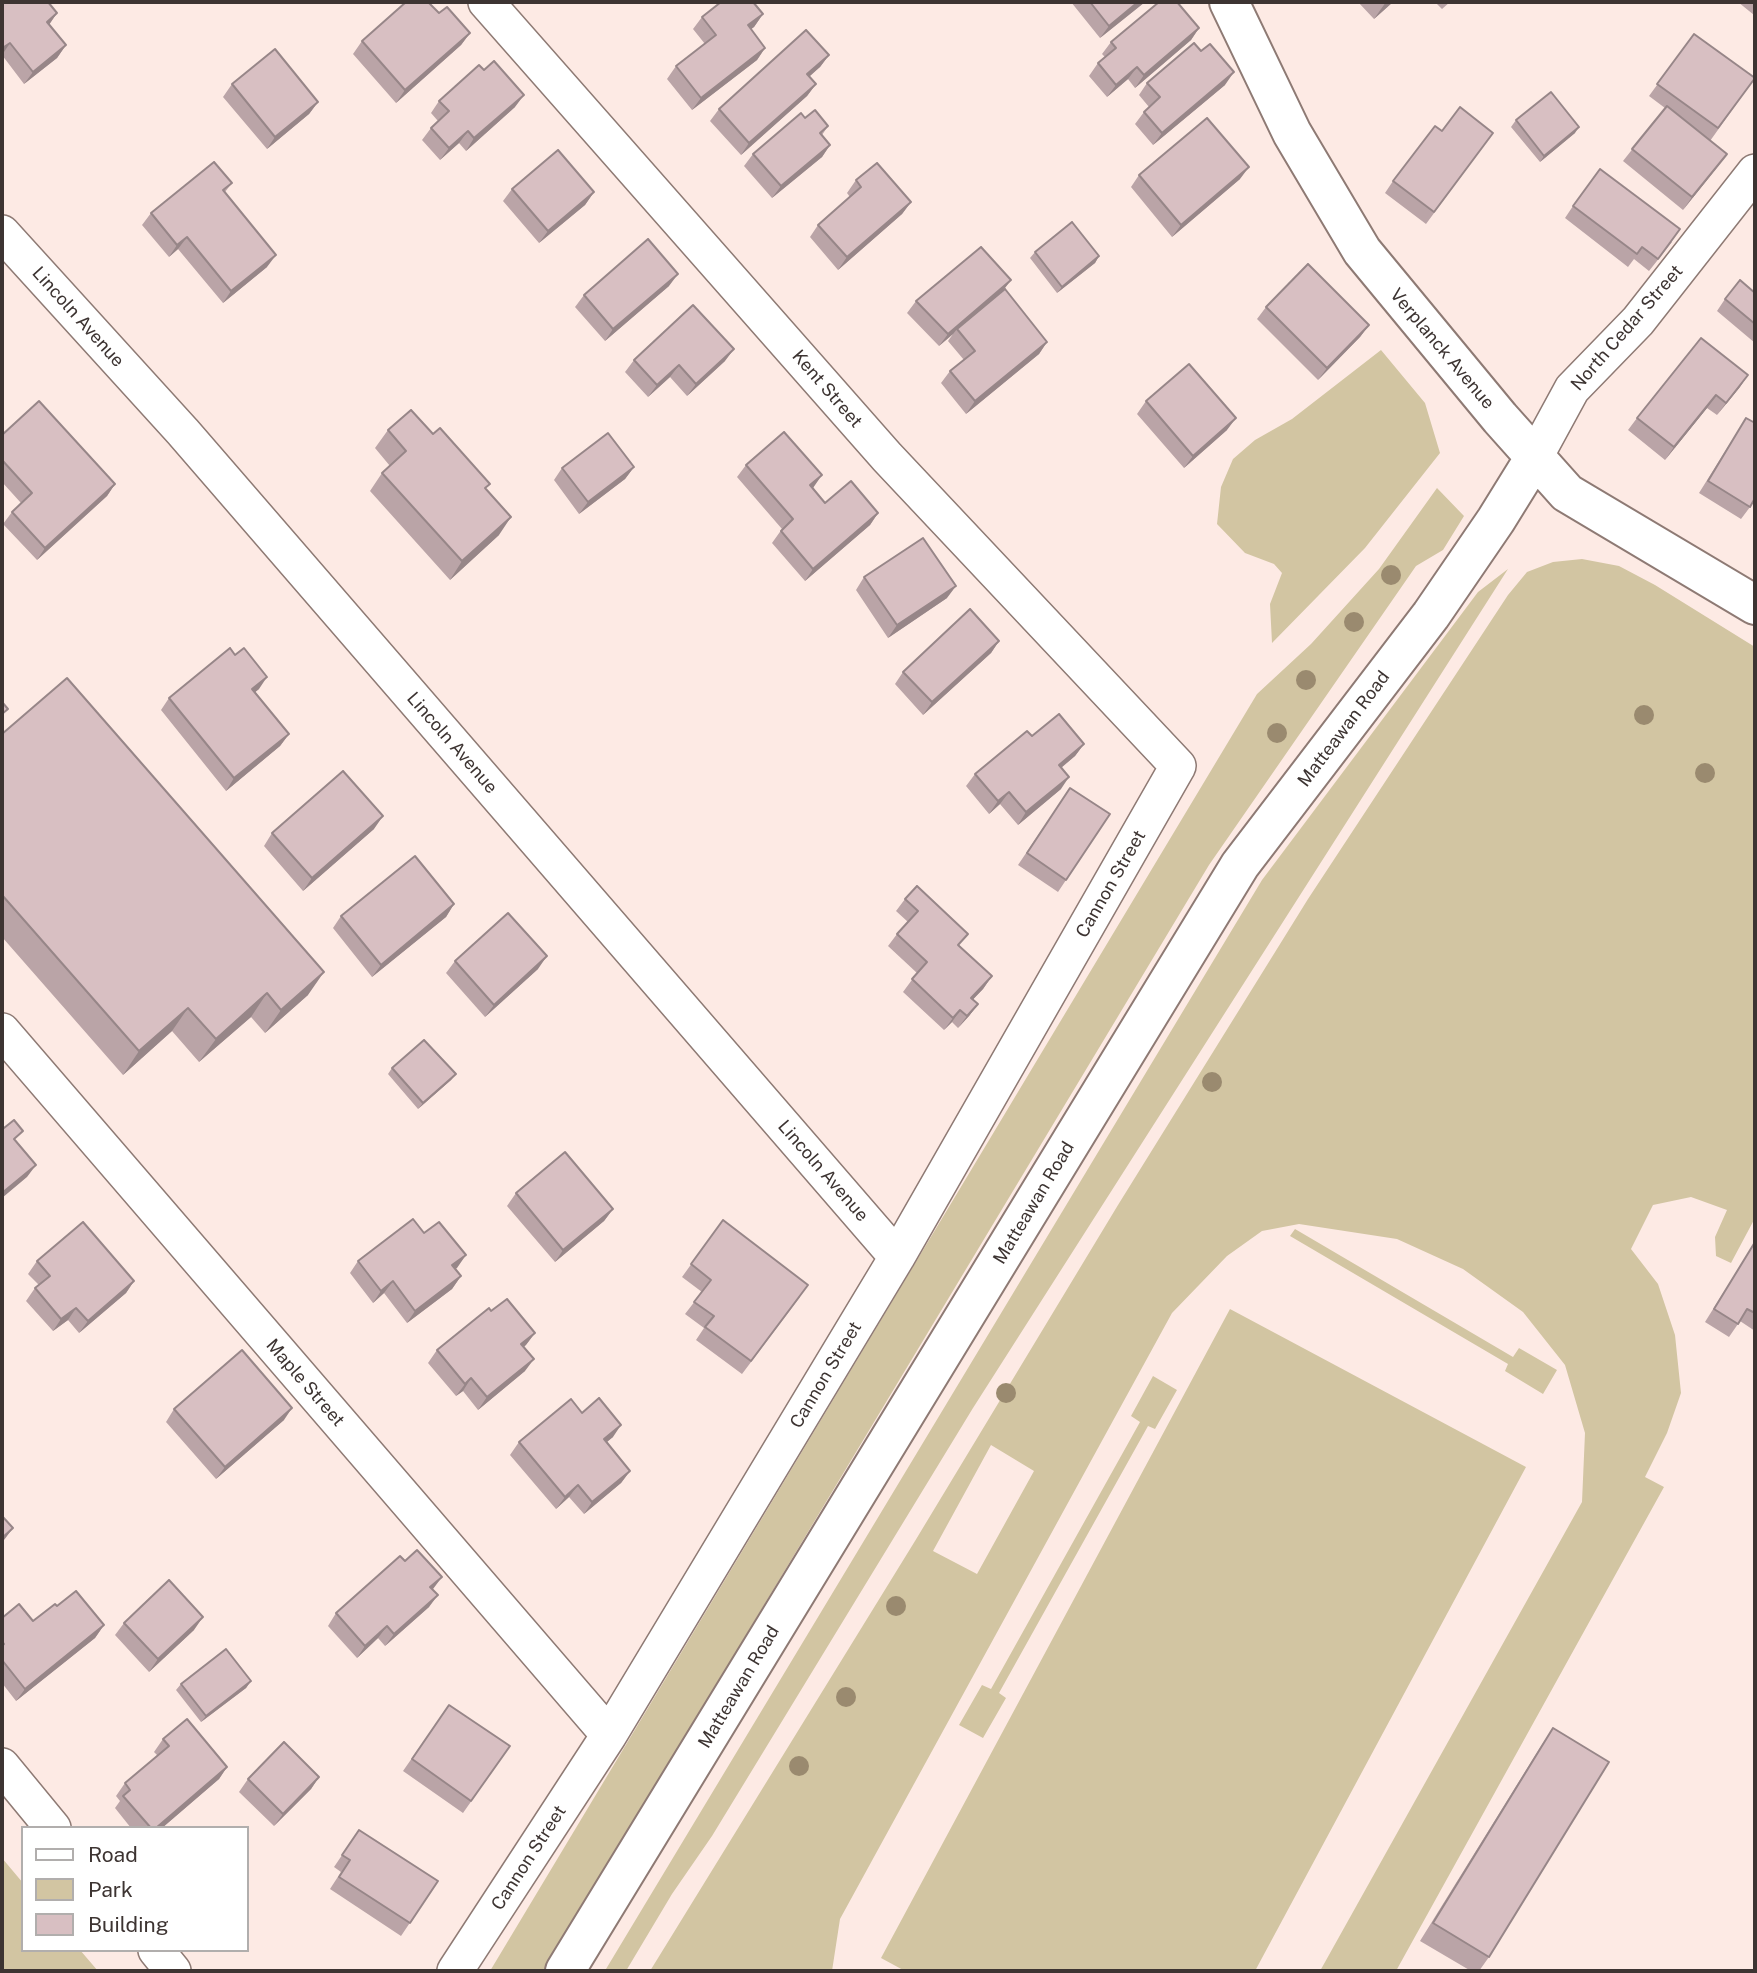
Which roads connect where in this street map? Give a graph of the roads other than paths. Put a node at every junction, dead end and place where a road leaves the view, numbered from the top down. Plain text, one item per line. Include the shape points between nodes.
1 (486, 2) edge
2 (1229, 2) edge
3 (1755, 172) edge
4 (2, 233) edge
5 (1535, 457) junction
6 (1755, 605) edge
7 (1178, 766) joint
8 (2, 1031) edge
9 (897, 1257) junction
10 (609, 1735) junction
11 (2, 1766) edge
12 (51, 1826) edge
13 (158, 1952) edge
14 (173, 1971) edge
15 (455, 1971) edge
16 (565, 1971) edge

1 - 7 street, Kent Street via 887,457
2 - 5 street, Verplanck Avenue via 1292,133 1362,251
3 - 5 street, North Cedar Street via 1638,321 1572,389
4 - 9 street, Lincoln Avenue via 183,432
5 - 6 street, Verplanck Avenue via 1567,494
5 - 16 street, Matteawan Road via 1431,615 1240,865
7 - 9 street, Cannon Street
8 - 10 street, Maple Street
9 - 10 street, Cannon Street
10 - 15 street, Cannon Street
11 - 12 street
13 - 14 street

